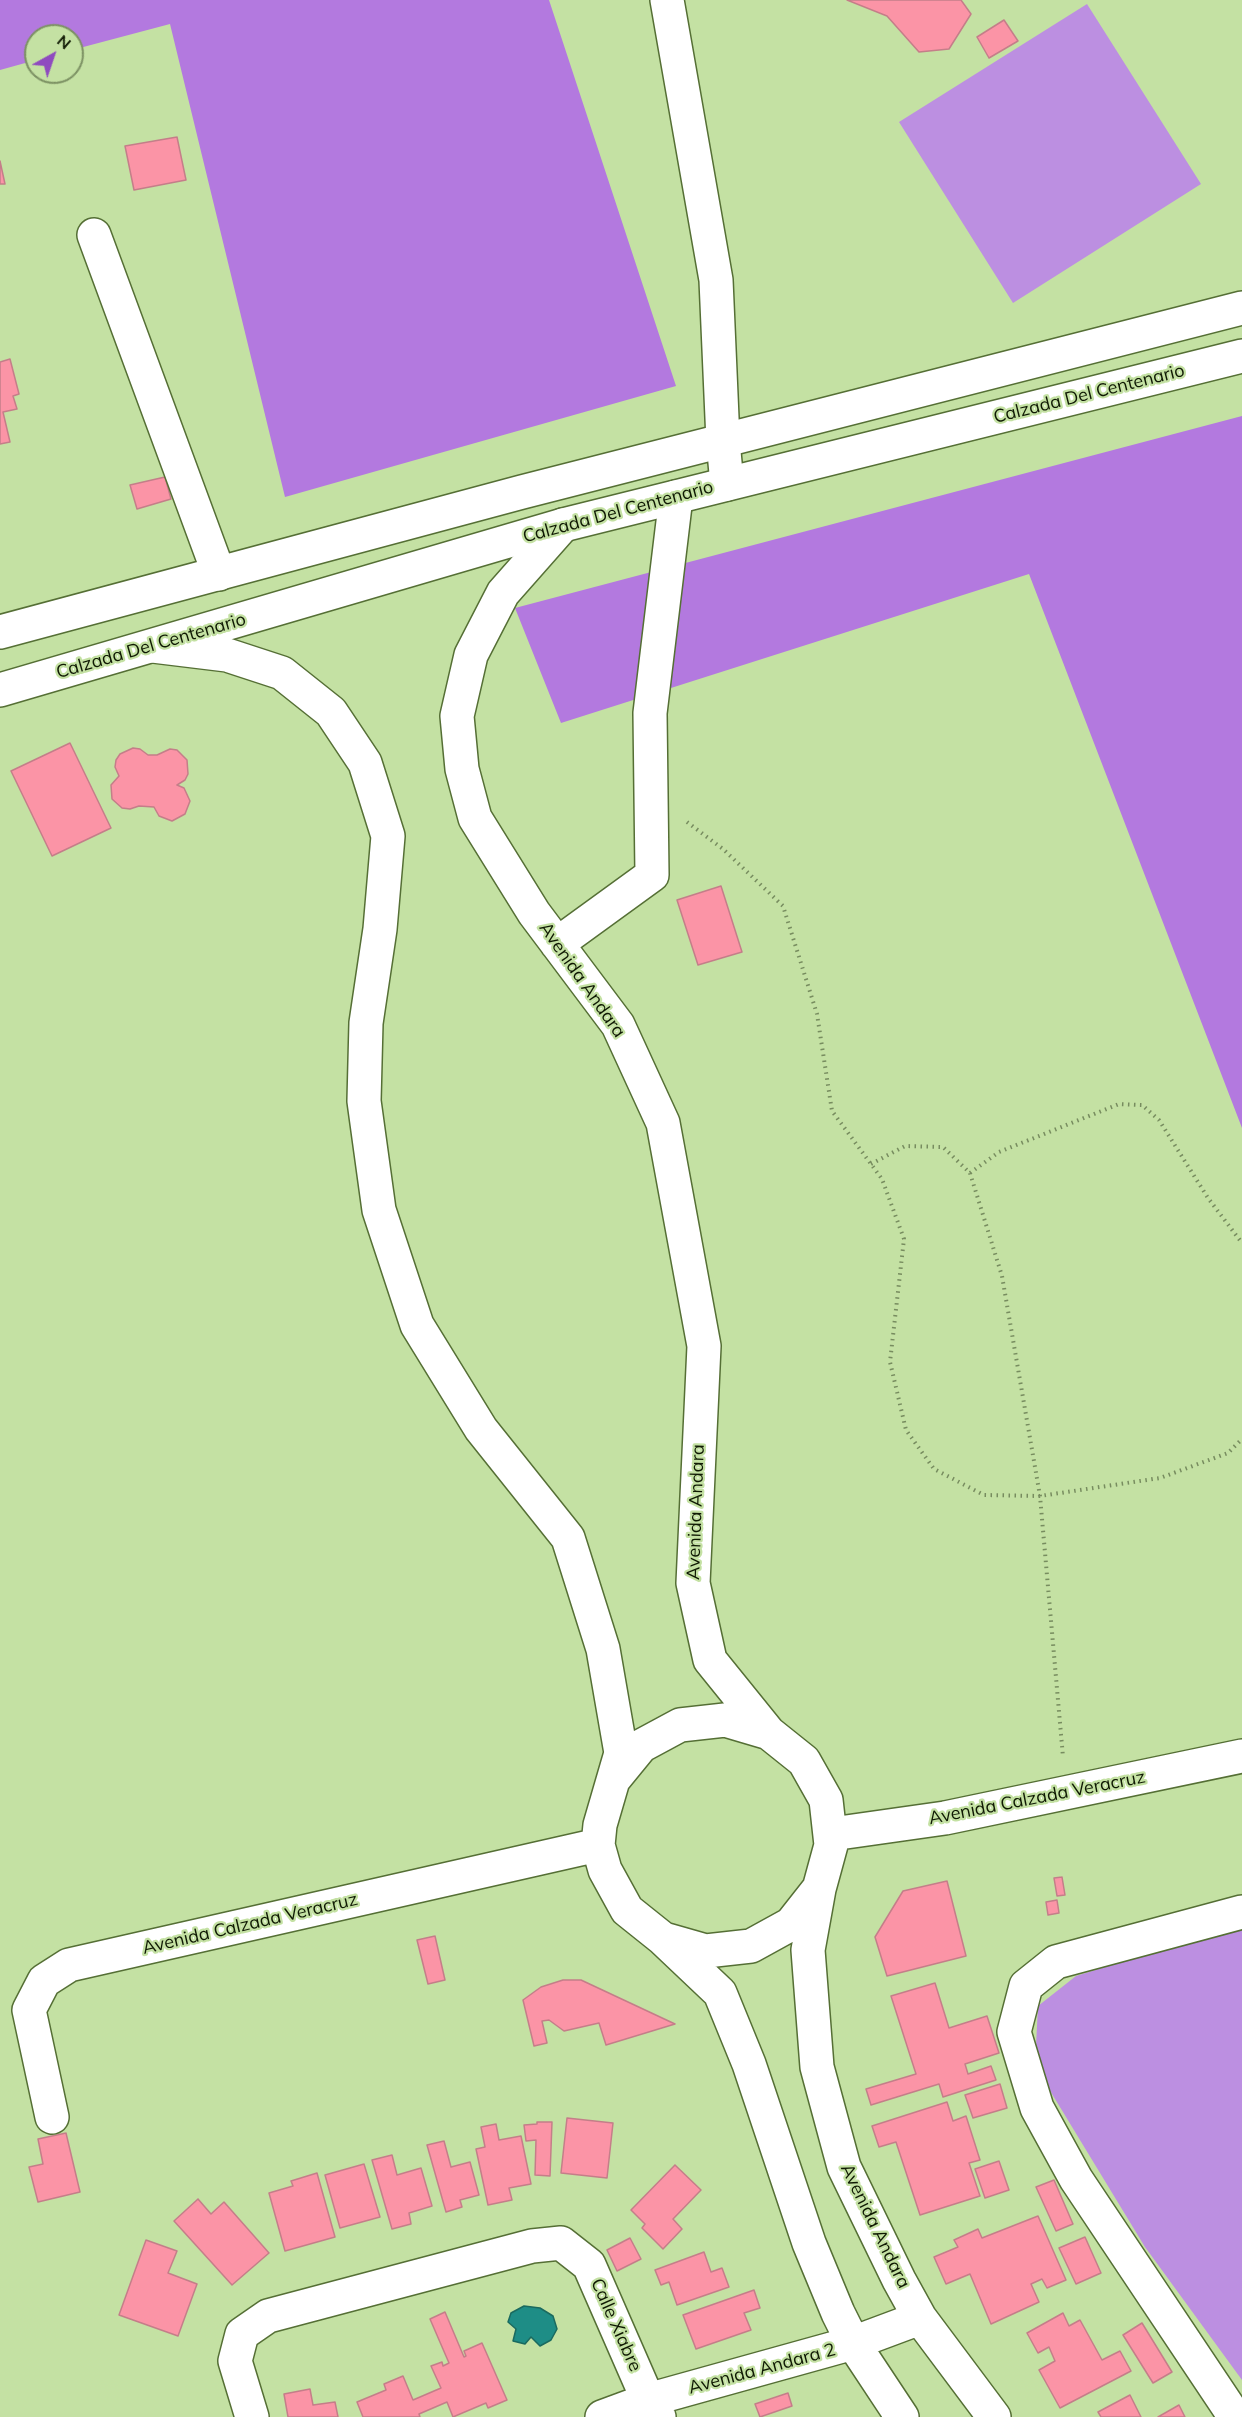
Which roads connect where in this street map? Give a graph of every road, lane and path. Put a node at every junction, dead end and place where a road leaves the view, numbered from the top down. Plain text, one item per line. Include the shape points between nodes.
1 (667, 0) edge
2 (94, 235) dead end
3 (1242, 308) edge
4 (1242, 356) edge
5 (723, 441) junction
6 (671, 454) junction
7 (727, 484) junction
8 (675, 497) junction
9 (563, 525) junction
10 (219, 574) junction
11 (0, 632) edge
12 (153, 646) junction
13 (0, 690) edge
14 (651, 795) junction
15 (558, 944) junction
16 (871, 1164) junction
17 (970, 1173) junction
18 (1242, 1243) edge
19 (1242, 1439) edge
20 (1040, 1496) junction
21 (769, 1732) junction
22 (1242, 1756) edge
23 (612, 1782) junction
24 (1066, 1794) junction
25 (832, 1834) junction
26 (598, 1845) junction
27 (819, 1889) junction
28 (1242, 1912) edge
29 (662, 1938) junction
30 (52, 2117) dead end
31 (920, 2318) junction
32 (853, 2343) junction
33 (654, 2408) edge
34 (252, 2417) edge
35 (602, 2417) edge
36 (902, 2417) edge
37 (994, 2417) edge
38 (1235, 2417) edge

1 - 5 street via 716,280
2 - 10 street
3 - 5 street
4 - 7 street, Calzada Del Centenario
5 - 6 street
5 - 7 street
6 - 8 street
6 - 10 street
7 - 8 street, Calzada Del Centenario
8 - 9 street, Calzada Del Centenario
8 - 14 street via 650,713
9 - 12 street, Calzada Del Centenario
9 - 15 street, Avenida Andara via 503,593 471,655 458,716 462,769 476,818 534,913
10 - 11 street
12 - 13 street, Calzada Del Centenario
12 - 23 street via 227,655 282,673 332,712 365,763 388,836 366,1023 364,1101 379,1210 417,1325 481,1429 568,1538 603,1649 621,1753
14 - 15 street via 652,874
14 - 16 path via 723,849 783,906 817,1014 832,1112
15 - 21 street, Avenida Andara via 618,1025 663,1123 704,1346 693,1583 710,1659
16 - 17 path via 905,1146 943,1147
16 - 20 path via 882,1179 904,1239 890,1362 906,1430 934,1469 984,1495
17 - 18 path via 999,1152 1119,1104 1142,1105 1159,1119 1208,1198
17 - 20 path via 1002,1276
19 - 20 path via 1228,1453 1161,1478
20 - 24 path
21 - 23 street via 725,1720 680,1725 641,1746
21 - 25 street, Avenida Andara via 804,1761 826,1800
22 - 24 street, Avenida Calzada Veracruz
23 - 26 street
24 - 25 street, Avenida Calzada Veracruz via 945,1818
25 - 27 street, Avenida Andara
26 - 29 street via 605,1870 627,1910
26 - 30 street, Avenida Calzada Veracruz via 69,1965 44,1981 29,2010
27 - 29 street via 791,1924 751,1946 706,1951
27 - 31 street, Avenida Andara via 808,1950 817,2067 844,2167
28 - 38 street via 1056,1962 1026,1986 1014,2032 1037,2108 1076,2179
29 - 32 street via 720,1993 749,2064 809,2243
31 - 32 street, Avenida Andara 2
31 - 37 street, Avenida Andara
32 - 33 street, Avenida Andara 2
32 - 36 street
33 - 34 street, Calle Xiabre via 589,2265 561,2243 532,2246 268,2316 242,2334 235,2361
33 - 35 street, Avenida Andara 2

